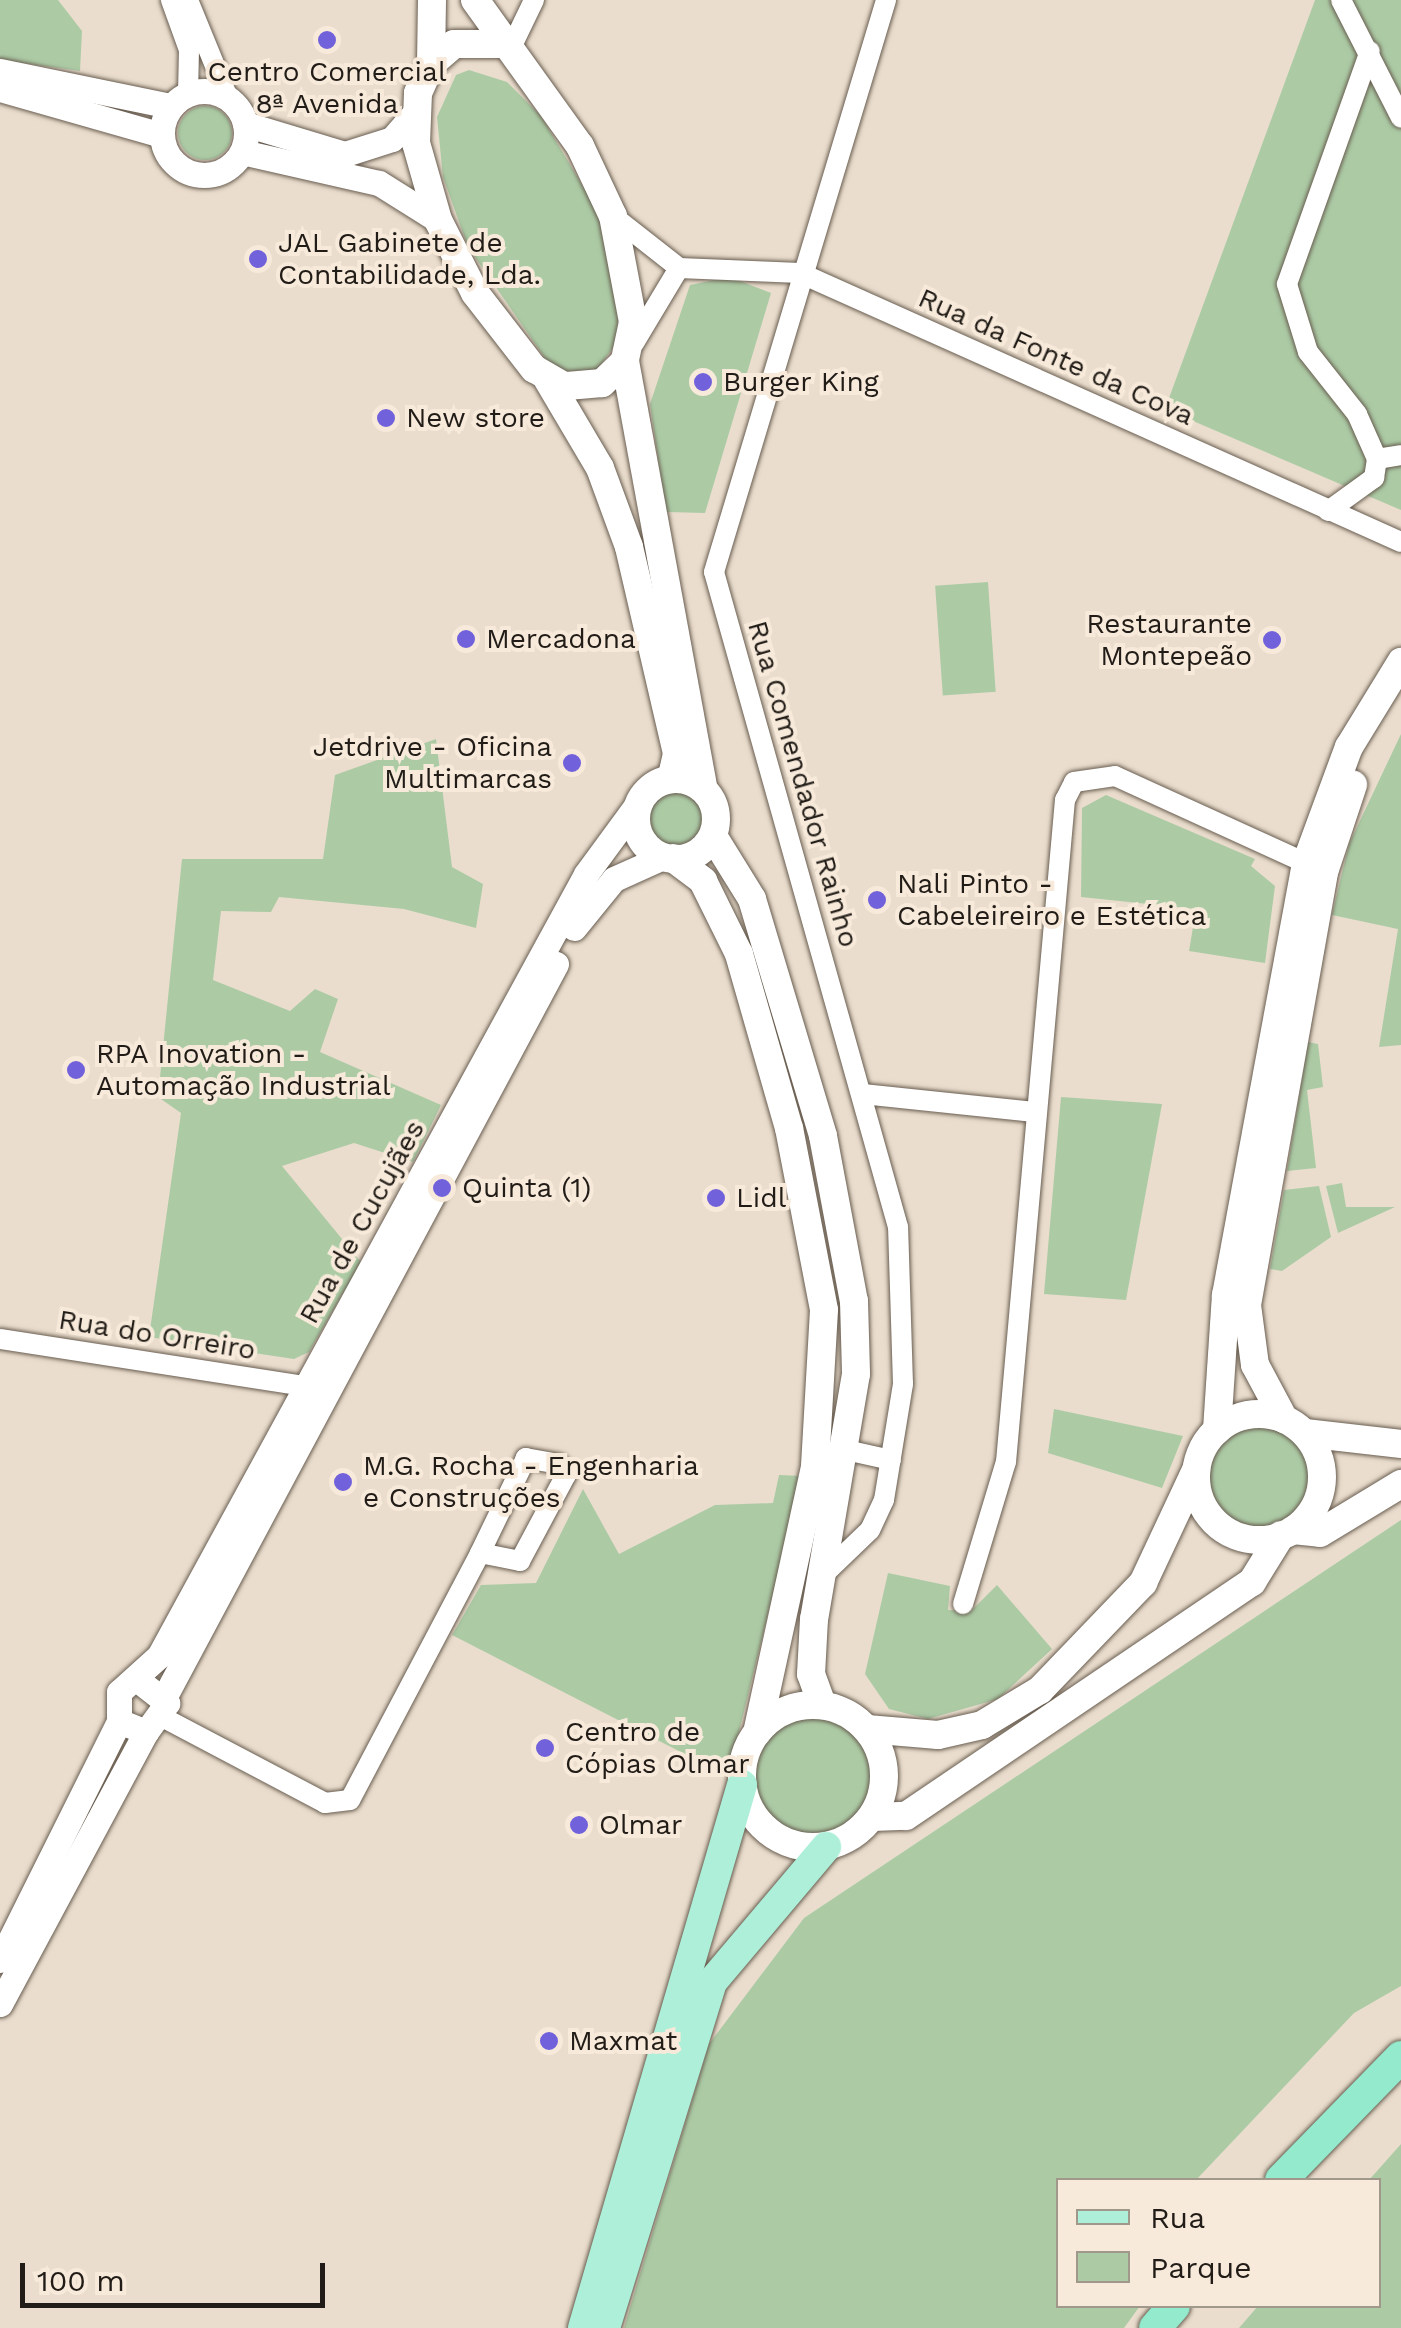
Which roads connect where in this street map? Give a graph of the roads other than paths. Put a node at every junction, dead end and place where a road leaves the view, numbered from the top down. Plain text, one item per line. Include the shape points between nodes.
1 (171, 0) edge
2 (188, 0) edge
3 (432, 0) edge
4 (475, 0) edge
5 (534, 0) edge
6 (886, 0) edge
7 (1342, 0) edge
8 (504, 48) junction
9 (1370, 51) junction
10 (431, 64) junction
11 (0, 71) edge
12 (0, 89) edge
13 (180, 100) junction
14 (229, 100) junction
15 (416, 111) junction
16 (1401, 118) edge
17 (245, 124) junction
18 (162, 136) junction
19 (242, 152) junction
20 (613, 216) junction
21 (438, 220) junction
22 (679, 268) junction
23 (800, 273) junction
24 (628, 356) junction
25 (548, 380) junction
26 (1401, 456) edge
27 (1377, 460) junction
28 (1328, 511) junction
29 (1401, 542) edge
30 (1401, 662) edge
31 (1401, 696) edge
32 (671, 778) junction
33 (702, 788) junction
34 (644, 795) junction
35 (713, 836) junction
36 (668, 858) junction
37 (1306, 863) junction
38 (863, 1094) junction
39 (1034, 1112) junction
40 (0, 1338) edge
41 (316, 1388) junction
42 (1294, 1426) junction
43 (1217, 1430) junction
44 (1401, 1444) edge
45 (846, 1450) junction
46 (892, 1460) junction
47 (1196, 1470) junction
48 (1401, 1484) edge
49 (1287, 1532) junction
50 (480, 1554) junction
51 (822, 1576) junction
52 (962, 1604) dead end
53 (139, 1680) junction
54 (822, 1705) junction
55 (158, 1716) junction
56 (119, 1722) junction
57 (867, 1728) junction
58 (756, 1732) junction
59 (742, 1785) junction
60 (872, 1817) junction
61 (826, 1847) junction
62 (0, 1960) edge
63 (0, 2004) edge
64 (1401, 2057) edge
65 (1401, 2076) edge
66 (1283, 2178) edge
67 (1301, 2178) edge
68 (1172, 2308) edge
69 (1189, 2308) edge
70 (583, 2328) edge
71 (606, 2328) edge
72 (1155, 2328) edge
73 (1173, 2328) edge

1 - 13 street via 189,50
2 - 14 street
3 - 10 main road
4 - 8 main road
5 - 8 street
6 - 23 street, Rua Comendador Rainho
7 - 9 street
8 - 10 main road via 454,44
8 - 20 main road via 580,146
9 - 16 street
9 - 27 street via 1287,284 1308,352 1357,414
10 - 15 main road
11 - 13 street
12 - 18 street
13 - 14 street
13 - 18 street
14 - 17 street
15 - 17 street via 392,139 345,154
15 - 21 main road
17 - 19 street
18 - 19 street via 176,164 203,175
19 - 21 street via 379,183
20 - 22 street
20 - 24 main road via 632,296
21 - 25 main road via 475,293
22 - 23 street, Rua da Fonte da Cova
22 - 24 street
23 - 28 street, Rua da Fonte da Cova
23 - 38 street, Rua Comendador Rainho via 714,572
24 - 25 main road via 587,387
24 - 33 main road
25 - 32 main road via 600,468 629,548 677,754
26 - 27 street
27 - 28 street via 1374,478
28 - 29 street, Rua da Fonte da Cova
30 - 37 main road via 1349,747
31 - 42 main road via 1365,755 1325,868 1247,1306 1255,1365
32 - 33 main road
32 - 34 main road
33 - 35 main road via 715,807
34 - 36 main road via 638,830
34 - 41 street, Rua de Cucujães via 586,874
35 - 36 main road via 696,854
35 - 45 main road via 752,899 840,1212 856,1374
36 - 41 street, Rua de Cucujães via 614,879 586,910
36 - 58 main road via 703,881 739,954 792,1139 824,1310 814,1467
37 - 39 street via 1114,776 1074,782
37 - 43 main road via 1226,1294
38 - 39 street
38 - 46 street, Rua Comendador Rainho via 898,1228 906,1322
39 - 52 street via 1006,1462
40 - 41 street, Rua do Orreiro
41 - 53 street, Rua de Cucujães
41 - 55 street, Rua de Cucujães
42 - 43 main road via 1249,1415
42 - 44 main road
42 - 49 main road via 1322,1484
43 - 47 main road
45 - 46 street
45 - 51 main road
46 - 51 street, Rua Comendador Rainho via 870,1530
47 - 49 main road via 1218,1524 1254,1540
47 - 57 main road via 1143,1583 1040,1690 982,1725 938,1734
48 - 49 main road via 1320,1533
49 - 60 main road via 1252,1582 906,1816
50 - 50 street via 520,1562 566,1475 559,1464 526,1458
50 - 55 street via 350,1800 325,1803
51 - 54 main road via 811,1674
53 - 55 street
53 - 56 street, Rua de Cucujães via 119,1692
54 - 57 main road
54 - 58 main road via 775,1716
55 - 56 street
55 - 63 street, Rua de Cucujães
56 - 62 street, Rua de Cucujães
57 - 60 main road via 885,1772
58 - 59 main road
59 - 61 main road via 748,1807 780,1840
59 - 70 main road
60 - 61 main road
61 - 71 main road via 712,1982
64 - 66 highway
65 - 67 highway
68 - 72 highway
69 - 73 highway

